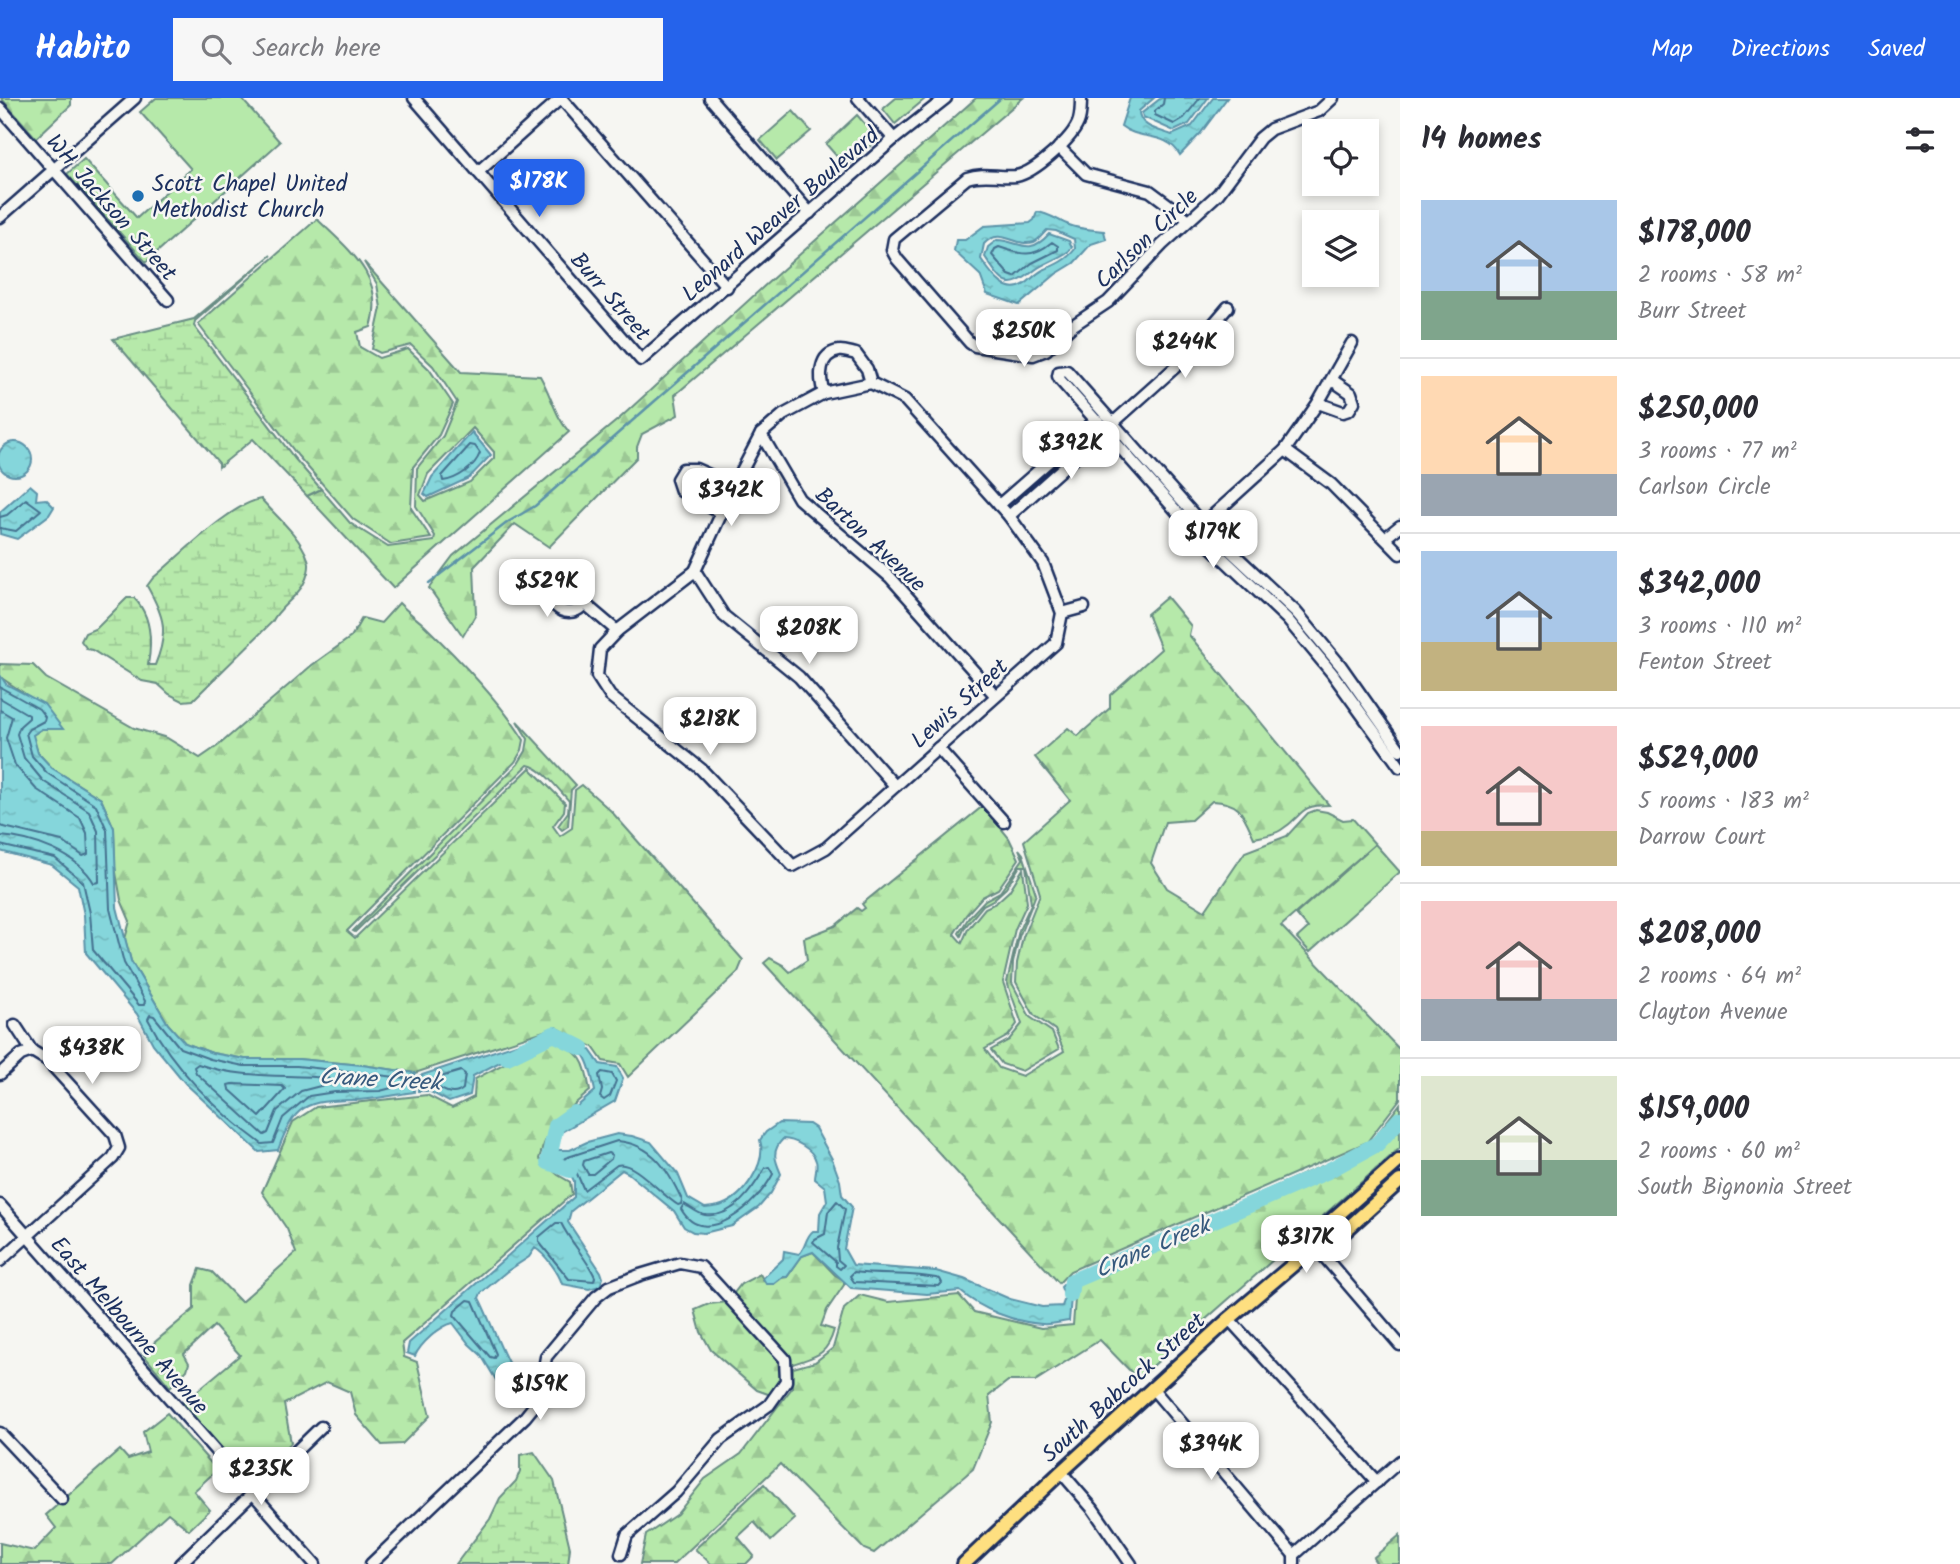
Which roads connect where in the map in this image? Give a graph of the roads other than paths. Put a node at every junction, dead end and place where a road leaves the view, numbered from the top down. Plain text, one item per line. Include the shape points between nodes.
1 (135, 98) edge
2 (414, 98) edge
3 (561, 98) edge
4 (710, 98) edge
5 (858, 98) edge
6 (946, 98) edge
7 (1081, 98) edge
8 (1332, 98) edge
9 (0, 108) edge
10 (894, 139) junction
11 (1059, 147) junction
12 (54, 169) junction
13 (478, 172) junction
14 (810, 213) junction
15 (0, 217) edge
16 (1189, 220) junction
17 (727, 287) junction
18 (168, 300) dead end
19 (1228, 307) dead end
20 (1352, 343) dead end
21 (641, 360) joint
22 (1332, 380) junction
23 (871, 383) junction
24 (824, 393) junction
25 (1318, 403) junction
26 (1095, 421) junction
27 (1108, 428) junction
28 (761, 434) junction
29 (1285, 450) junction
30 (734, 486) junction
31 (999, 505) junction
32 (721, 513) junction
33 (1009, 516) junction
34 (1400, 526) edge
35 (1199, 528) junction
36 (1385, 538) junction
37 (1400, 554) edge
38 (695, 572) junction
39 (584, 603) dead end
40 (1084, 607) dead end
41 (1062, 613) junction
42 (617, 631) junction
43 (995, 695) junction
44 (1395, 745) edge
45 (938, 748) junction
46 (1400, 767) edge
47 (895, 786) junction
48 (1004, 822) dead end
49 (15, 1025) dead end
50 (32, 1051) junction
51 (14, 1061) junction
52 (0, 1065) edge
53 (0, 1074) edge
54 (1400, 1160) edge
55 (1400, 1181) edge
56 (0, 1205) edge
57 (27, 1236) junction
58 (1315, 1246) junction
59 (0, 1261) edge
60 (1230, 1319) junction
61 (1400, 1345) edge
62 (1152, 1388) junction
63 (321, 1427) dead end
64 (0, 1433) edge
65 (1400, 1461) edge
66 (1061, 1472) junction
67 (1377, 1482) junction
68 (252, 1494) junction
69 (62, 1499) dead end
70 (621, 1554) dead end
71 (979, 1559) edge
72 (1294, 1560) edge
73 (180, 1564) edge
74 (315, 1564) edge
75 (371, 1564) edge
76 (964, 1564) edge
77 (1131, 1564) edge

1 - 12 street
2 - 13 street, Burr Street
3 - 13 street
3 - 17 street
4 - 14 street
5 - 10 street
6 - 10 street, Leonard Weaver Boulevard
7 - 11 street, Carlson Circle via 1079,122
8 - 16 street, Carlson Circle via 1319,111 1260,138 1219,194
9 - 12 street, WH Jackson Street
10 - 14 street, Leonard Weaver Boulevard
11 - 16 street via 1086,174 1150,191
11 - 16 street, Carlson Circle via 1020,175 967,178 894,239 892,250 897,259 975,346 1033,355 1046,350 1108,302
12 - 15 street
12 - 18 street, WH Jackson Street
13 - 21 street, Burr Street
14 - 17 street, Leonard Weaver Boulevard
17 - 21 street, Leonard Weaver Boulevard
19 - 27 street via 1180,363
20 - 22 street
22 - 25 street
22 - 25 street via 1351,393 1352,407 1343,412
23 - 24 street
23 - 24 street via 856,354 839,351 826,357 820,369
23 - 31 street via 905,400
24 - 28 street via 783,415
25 - 29 street
26 - 27 street
26 - 27 street via 1060,380 1059,372 1067,371
26 - 31 street
27 - 33 street
27 - 35 street
28 - 30 street
28 - 43 street, Barton Avenue via 799,499 891,579
29 - 35 street
29 - 36 street via 1331,484
30 - 32 street
30 - 32 street via 696,469 683,469 677,479 681,491
31 - 33 street
32 - 38 street
33 - 41 street via 1043,563
34 - 36 street
35 - 44 street via 1295,628
36 - 37 street
38 - 42 street
38 - 47 street via 724,616 799,677
39 - 42 street
40 - 41 street
41 - 43 street, Lewis Street via 1056,643
42 - 47 street, Lewis Street via 600,649 597,676 610,696 701,769 793,870 826,848
43 - 45 street, Lewis Street
44 - 46 street
45 - 47 street, Lewis Street
45 - 48 street
49 - 50 street
50 - 51 street
50 - 57 street via 47,1060 115,1135 119,1148 114,1158
51 - 52 street
51 - 53 street
54 - 58 main road, South Babcock Street via 1323,1228
55 - 58 main road, South Babcock Street via 1335,1240
56 - 57 street, East Melbourne Avenue
57 - 59 street
57 - 68 street, East Melbourne Avenue
58 - 60 main road, South Babcock Street
58 - 61 street
60 - 62 main road, South Babcock Street
60 - 67 street
62 - 66 main road, South Babcock Street
62 - 72 street
63 - 68 street
64 - 69 street
65 - 67 street
66 - 71 main road, South Babcock Street
66 - 77 street
67 - 72 street
68 - 73 street
68 - 74 street, East Melbourne Avenue
70 - 75 street via 627,1535 676,1492 722,1439 769,1405 786,1381 785,1359 701,1267 680,1264 620,1283 596,1297 545,1357 538,1401 525,1417
71 - 76 main road, South Babcock Street

